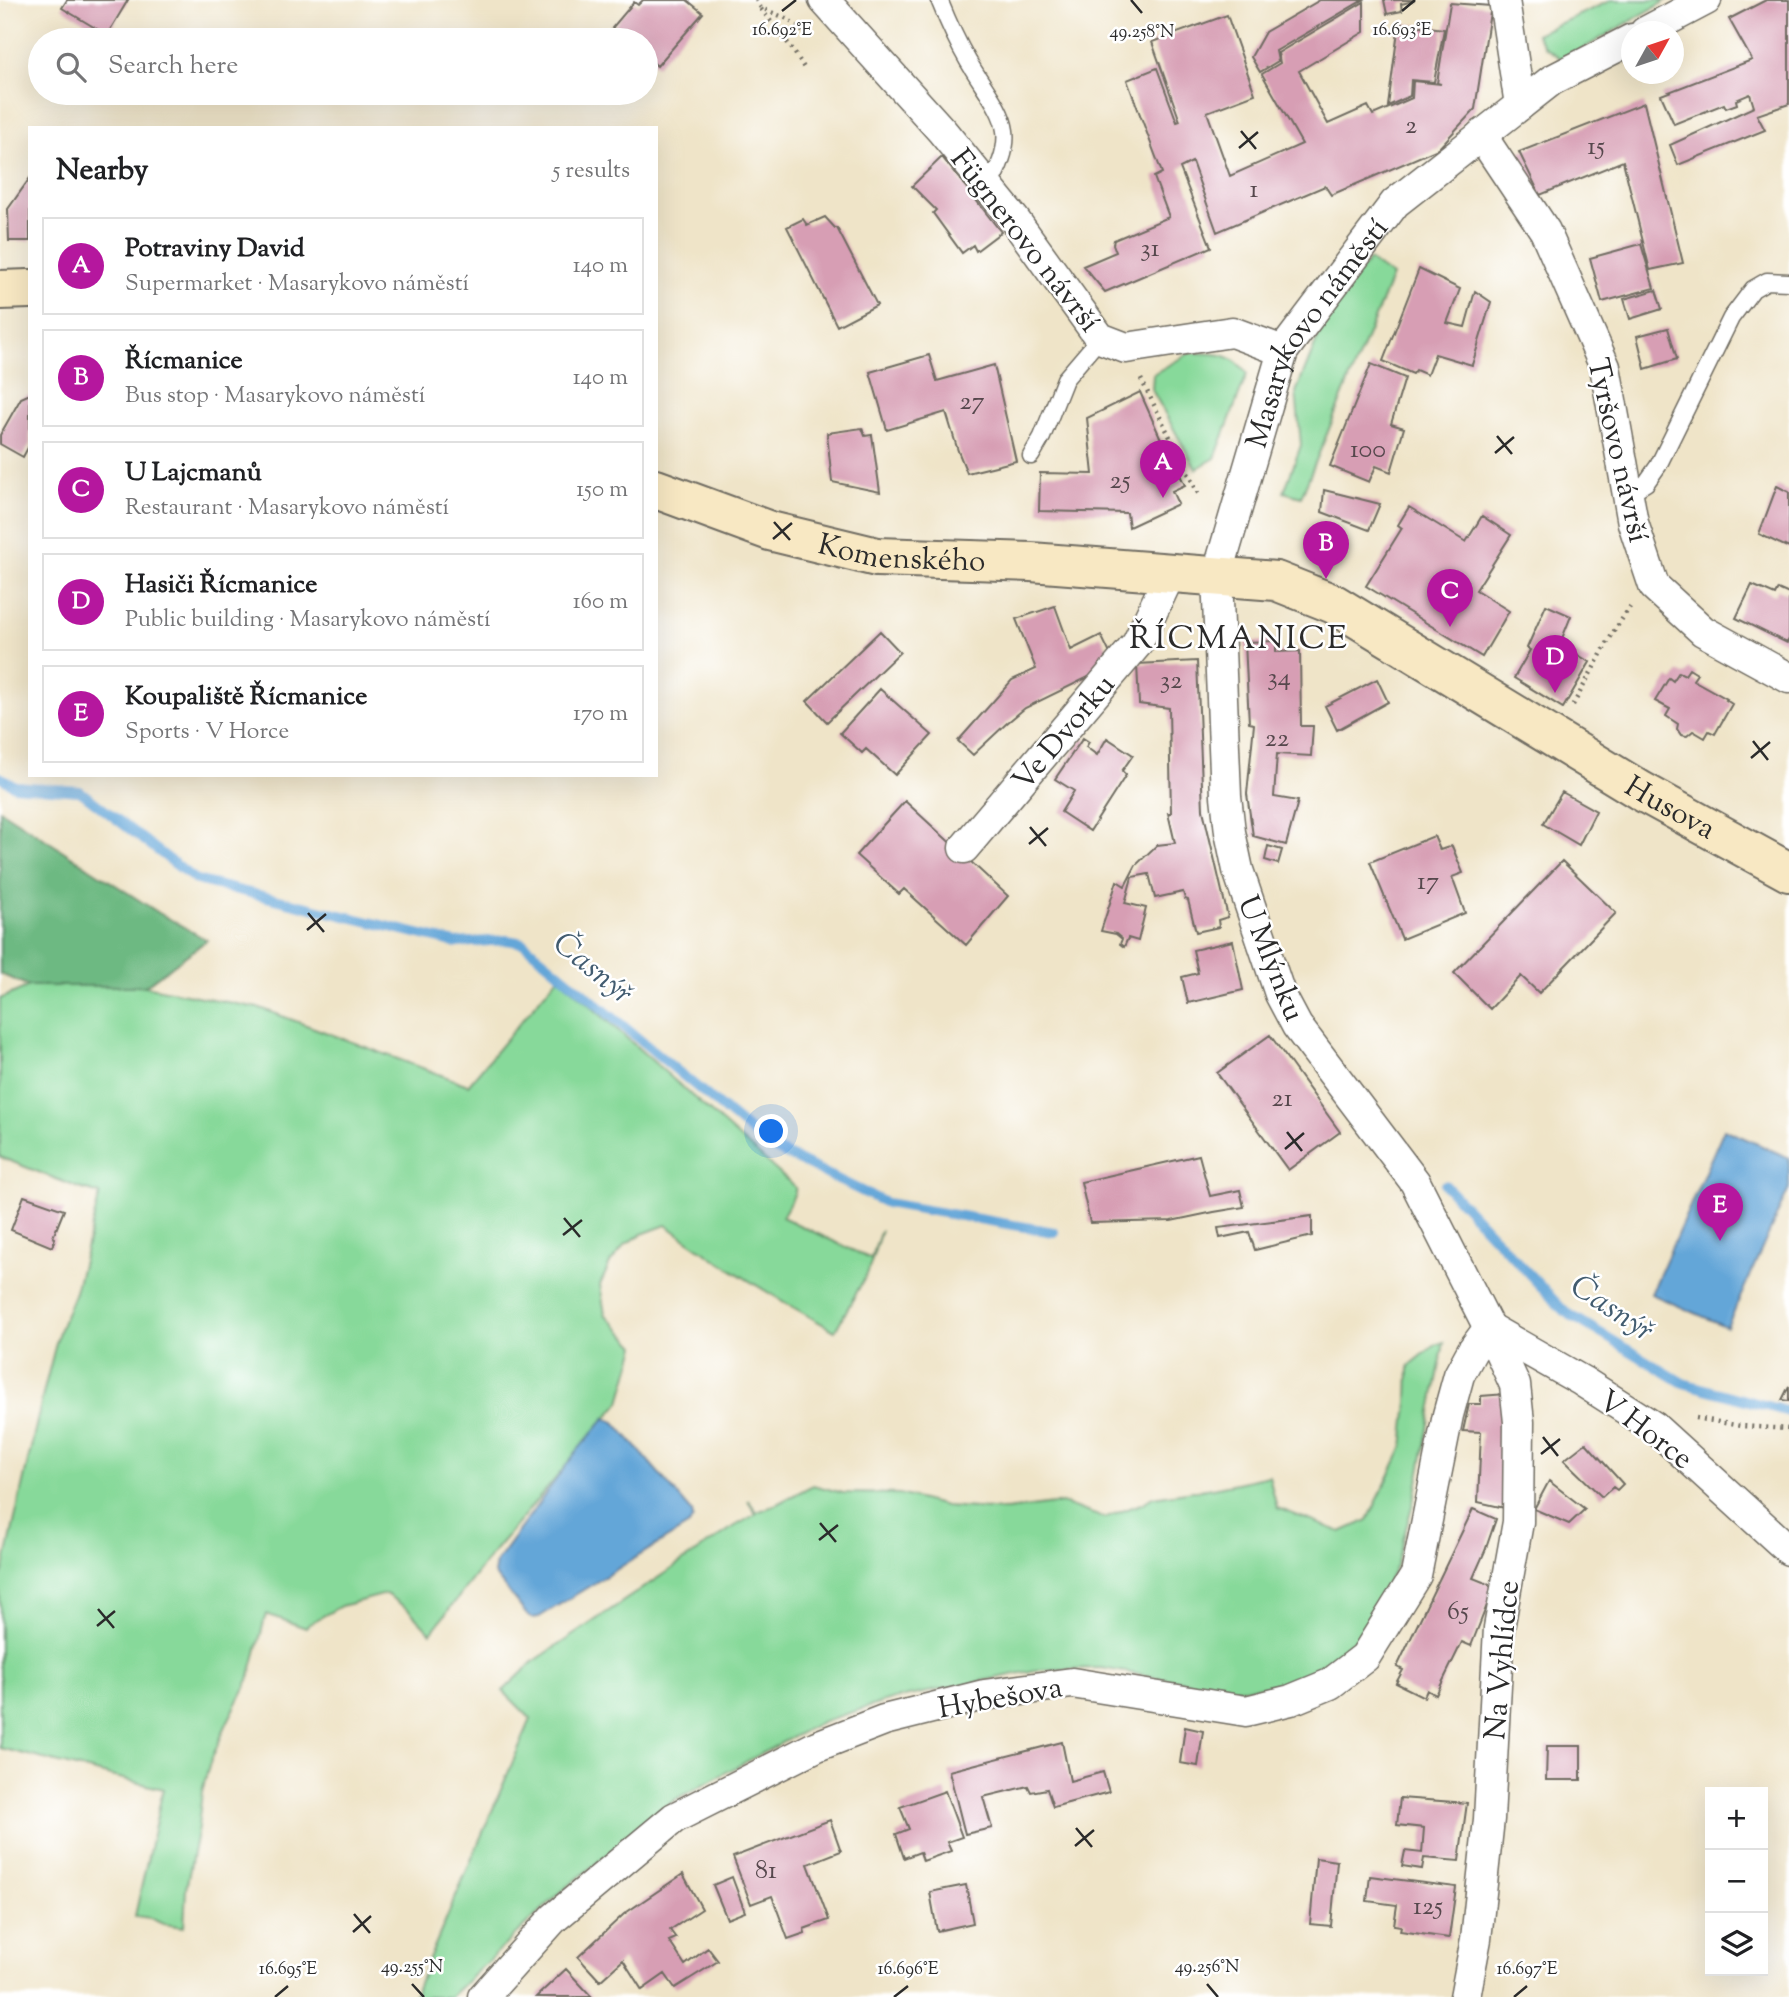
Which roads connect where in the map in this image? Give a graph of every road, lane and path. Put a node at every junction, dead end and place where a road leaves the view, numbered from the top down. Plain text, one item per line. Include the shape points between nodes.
1 (824, 0) edge
2 (1504, 0) edge
3 (1706, 0) edge
4 (940, 2) dead end
5 (761, 8) dead end
6 (1667, 21) edge
7 (1621, 45) edge
8 (806, 71) dead end
9 (1520, 105) junction
10 (1481, 135) junction
11 (988, 187) junction
12 (1789, 282) edge
13 (28, 289) edge
14 (0, 290) edge
15 (1113, 343) junction
16 (1283, 351) junction
17 (1031, 456) dead end
18 (658, 490) edge
19 (1628, 494) junction
20 (1200, 498) dead end
21 (1171, 572) junction
22 (1217, 576) junction
23 (1654, 586) junction
24 (1789, 678) edge
25 (1554, 740) junction
26 (964, 848) dead end
27 (1789, 872) edge
28 (1489, 1328) junction
29 (1688, 1416) dead end
30 (1789, 1429) edge
31 (1789, 1550) edge
32 (483, 1997) edge
33 (1465, 1997) edge

1 - 11 street, Fügnerovo návrší
2 - 9 street
3 - 6 street
4 - 11 lane via 1006,130 1004,154
5 - 8 path
7 - 9 street, Masarykovo náměstí via 1552,80
9 - 10 street, Masarykovo náměstí
10 - 16 street, Masarykovo náměstí via 1395,203
10 - 19 street, Tyršovo návrší via 1545,230 1605,367
11 - 15 street, Fügnerovo návrší
12 - 19 lane via 1767,281 1754,289 1731,318 1658,466 1646,483
13 - 14 main road
15 - 16 street, Fügnerovo návrší via 1232,331
15 - 17 lane via 1065,379
15 - 20 path
16 - 22 street, Masarykovo náměstí
18 - 21 main road, Komenského via 770,531 877,557
19 - 23 street, Tyršovo návrší
21 - 22 main road
21 - 26 street, Ve Dvorku via 1138,644
22 - 25 main road via 1276,581 1334,604
22 - 28 street, U Mlýnku via 1230,832 1238,870 1280,994 1297,1026 1415,1182
23 - 24 street, Tyršovo návrší via 1703,631
23 - 25 path via 1636,598 1614,631
25 - 27 main road, Husova
28 - 31 street, V Horce via 1654,1427
28 - 32 street, Hybešova via 1459,1375 1416,1575 1365,1657 1330,1684 1292,1700 1246,1711 1072,1683 984,1695 884,1720 817,1746 674,1818 554,1918
28 - 33 street, Na Vyhlídce via 1515,1385 1518,1522 1499,1629 1489,1819
29 - 30 path

